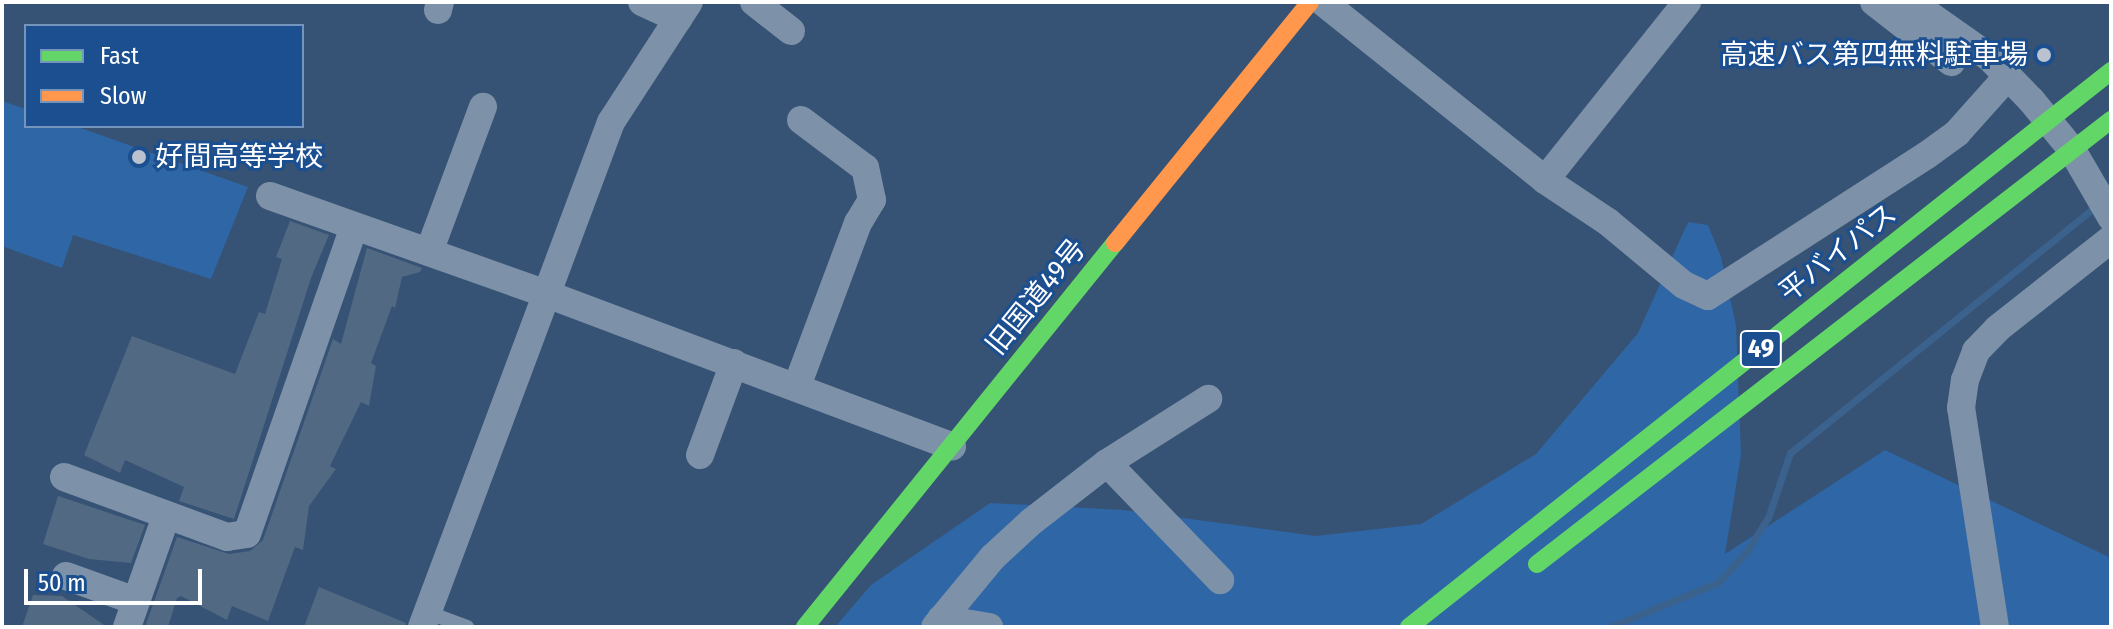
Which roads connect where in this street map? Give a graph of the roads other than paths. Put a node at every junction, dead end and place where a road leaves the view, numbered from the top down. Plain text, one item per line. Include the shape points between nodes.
1 (754, 2) edge
2 (1310, 2) edge
3 (1323, 2) edge
4 (1687, 2) edge
5 (1874, 2) edge
6 (1911, 2) edge
7 (670, 10) edge
8 (791, 31) dead end
9 (1951, 62) dead end
10 (2111, 71) edge
11 (2008, 76) junction
12 (483, 107) dead end
13 (801, 120) dead end
14 (2111, 120) edge
15 (2049, 122) junction
16 (2072, 150) junction
17 (1545, 180) junction
18 (270, 196) dead end
19 (2111, 217) edge
20 (354, 226) junction
21 (2111, 239) edge
22 (429, 252) junction
23 (544, 293) junction
24 (734, 363) junction
25 (797, 386) junction
26 (1208, 399) dead end
27 (952, 446) junction
28 (700, 455) dead end
29 (1107, 463) junction
30 (64, 477) dead end
31 (164, 522) dead end
32 (66, 576) dead end
33 (1519, 578) dead end
34 (1220, 580) dead end
35 (132, 614) edge
36 (424, 619) edge
37 (938, 623) edge
38 (467, 627) edge
39 (805, 627) edge
40 (989, 627) edge
41 (1409, 627) edge
42 (1995, 627) edge

1 - 8 street
2 - 27 main road, 旧国道49号
3 - 17 street
4 - 17 street
5 - 9 street
6 - 11 street
7 - 23 street via 611,122
10 - 15 main road, 平バイパス / 49
11 - 15 street
11 - 17 street via 1957,133 1708,296 1684,285 1608,222
12 - 22 street
13 - 25 street via 865,168 872,200 858,223
14 - 16 main road, 49
15 - 16 street
15 - 41 main road, 平バイパス / 49
16 - 19 street
16 - 33 main road, 49
18 - 20 street
20 - 22 street
20 - 30 street via 247,534 227,537
21 - 42 street via 1997,329 1976,351 1965,380 1961,408
22 - 23 street
23 - 24 street
23 - 36 street
24 - 25 street
24 - 28 street
25 - 27 street
26 - 29 street
27 - 39 main road, 旧国道49号
29 - 34 street
29 - 37 street via 993,557
31 - 35 street
32 - 35 street
36 - 38 lane
37 - 40 street

